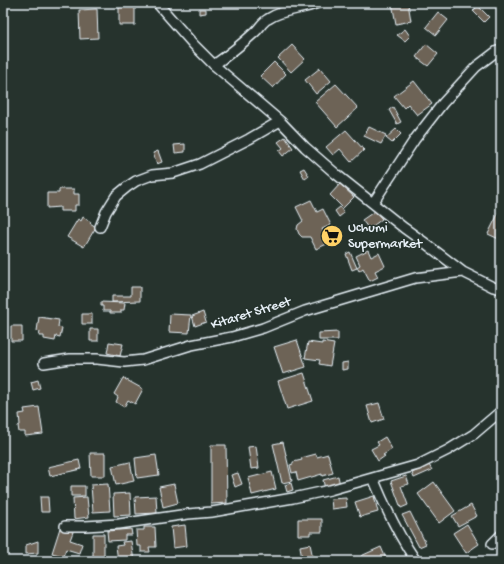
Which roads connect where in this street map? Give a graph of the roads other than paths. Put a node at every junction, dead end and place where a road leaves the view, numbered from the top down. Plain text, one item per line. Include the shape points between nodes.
1 (157, 3) edge
2 (318, 3) edge
3 (501, 50) edge
4 (214, 65) junction
5 (280, 121) junction
6 (373, 203) junction
7 (100, 227) dead end
8 (463, 272) junction
9 (501, 289) edge
10 (44, 363) dead end
11 (501, 411) edge
12 (373, 478) junction
13 (65, 526) dead end
14 (501, 535) edge
15 (492, 544) dead end
16 (416, 561) edge

1 - 4 street
2 - 4 street via 267,19
3 - 6 street via 476,67 443,102 414,139
4 - 5 street
5 - 6 street via 305,147
5 - 7 street via 200,164 136,181 116,196
6 - 8 street
8 - 9 street
8 - 10 street, Kitaret Street via 414,278 263,328 191,345 143,360 124,362 70,359
11 - 12 street via 474,434 448,450 418,464
12 - 13 street via 293,498 212,512 119,524
12 - 16 street via 398,533
14 - 15 street

